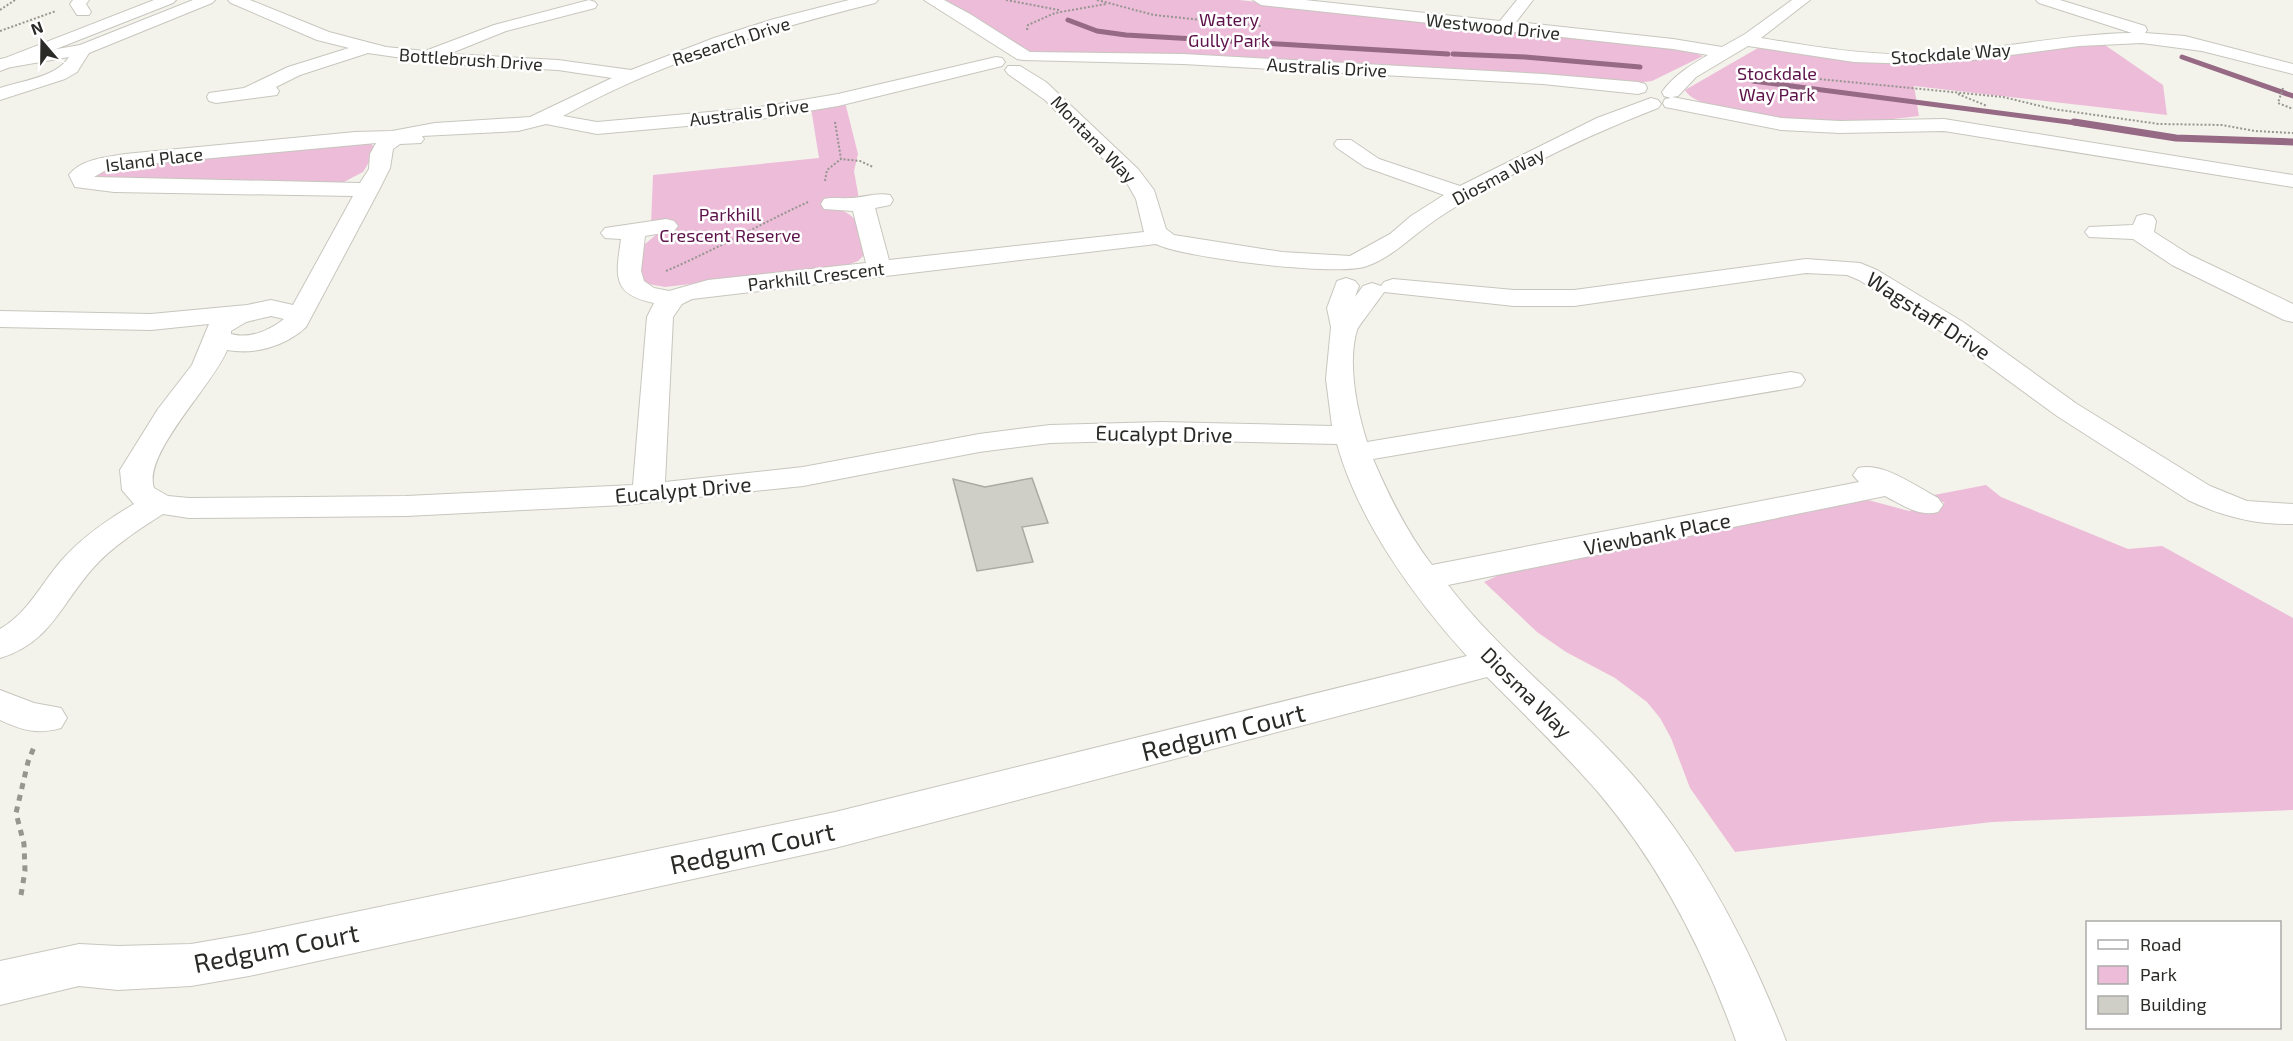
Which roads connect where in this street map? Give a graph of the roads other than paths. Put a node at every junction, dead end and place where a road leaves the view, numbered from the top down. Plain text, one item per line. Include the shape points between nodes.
1 (168, 0) edge
2 (207, 0) edge
3 (932, 0) edge
4 (1261, 0) edge
5 (1525, 0) edge
6 (1802, 0) edge
7 (2044, 0) edge
8 (863, 1) edge
9 (240, 2) edge
10 (581, 2) edge
11 (190, 7) junction
12 (608, 10) dead end
13 (1504, 27) junction
14 (2149, 37) junction
15 (1748, 40) junction
16 (365, 48) junction
17 (1725, 53) junction
18 (79, 55) junction
19 (423, 58) junction
20 (1019, 63) junction
21 (3, 64) edge
22 (2293, 69) edge
23 (1690, 73) junction
24 (633, 76) junction
25 (270, 91) dead end
26 (249, 93) junction
27 (0, 94) edge
28 (1638, 94) junction
29 (216, 97) dead end
30 (1674, 98) junction
31 (552, 120) junction
32 (404, 139) junction
33 (1343, 143) dead end
34 (2293, 181) edge
35 (368, 190) junction
36 (1461, 194) junction
37 (832, 204) dead end
38 (666, 226) dead end
39 (2097, 232) dead end
40 (1158, 237) junction
41 (1398, 239) junction
42 (879, 268) junction
43 (1347, 272) junction
44 (322, 275) junction
45 (1388, 279) junction
46 (670, 299) junction
47 (253, 312) junction
48 (2293, 314) edge
49 (298, 317) junction
50 (0, 319) edge
51 (151, 322) junction
52 (1345, 327) junction
53 (217, 336) junction
54 (264, 339) junction
55 (1791, 380) dead end
56 (190, 388) junction
57 (1352, 444) junction
58 (1860, 469) dead end
59 (1888, 486) junction
60 (648, 492) junction
61 (157, 504) junction
62 (1927, 505) dead end
63 (2293, 514) edge
64 (1425, 578) junction
65 (0, 645) edge
66 (1495, 662) junction
67 (0, 704) edge
68 (47, 718) road end
69 (0, 983) edge
70 (1761, 1041) edge

1 - 21 main road
2 - 11 main road
3 - 20 main road via 992,36
4 - 13 main road, Westwood Drive
5 - 13 main road
6 - 15 main road
7 - 14 main road via 2130,26
8 - 24 main road, Research Drive via 739,36
9 - 11 main road, Bottlebrush Drive
9 - 16 main road, Bottlebrush Drive via 323,36
10 - 12 main road
10 - 19 main road via 481,34
11 - 18 main road
13 - 17 main road, Westwood Drive
14 - 15 main road, Stockdale Way via 2106,38 1919,59 1853,57
14 - 22 main road, Stockdale Way via 2205,46
15 - 17 main road
16 - 19 main road, Bottlebrush Drive
16 - 26 main road via 294,71
17 - 23 main road
18 - 21 main road
18 - 27 main road via 71,68 59,75
19 - 24 main road, Bottlebrush Drive via 549,65
20 - 28 main road, Australis Drive via 1084,56 1149,57 1569,81
20 - 31 main road, Australis Drive via 734,116 607,127
20 - 40 main road, Montana Way via 1138,183 1147,198
23 - 28 main road, Diosma Way
23 - 30 main road
24 - 31 main road, Research Drive via 596,93 568,118
25 - 26 main road
26 - 29 main road
28 - 30 main road, Australis Drive
28 - 36 main road, Diosma Way via 1604,122
30 - 34 main road via 1756,120 1808,126 1944,125
31 - 32 main road, Research Drive via 533,129
32 - 35 main road, Research Drive via 379,168
32 - 35 main road, Island Place via 355,138 125,160 100,165 80,175 83,182 114,185
33 - 36 main road via 1372,163
35 - 44 main road, Research Drive
36 - 41 main road, Diosma Way
37 - 42 main road via 873,202
38 - 46 main road via 623,233 630,280 636,289
39 - 48 main road via 2141,227 2181,260
40 - 42 main road, Parkhill Crescent
40 - 43 main road via 1176,244
41 - 43 main road, Diosma Way
41 - 45 main road, Diosma Way
42 - 46 main road, Parkhill Crescent via 706,289
43 - 45 main road, Wagstaff Drive
43 - 52 main road, Diosma Way via 1340,308
44 - 47 main road, Research Drive via 302,292
44 - 49 main road, Research Drive
45 - 52 main road, Diosma Way
45 - 63 main road, Wagstaff Drive via 1514,298 1574,298 1806,266 1851,268 1868,274 1945,323 2067,410 2199,493 2250,513
46 - 60 main road via 660,317
47 - 49 main road via 290,310
47 - 51 main road
47 - 53 main road via 225,323
49 - 54 main road via 285,331
50 - 51 main road
51 - 53 main road
52 - 57 main road, Diosma Way via 1340,381
53 - 54 main road via 222,341 240,344
53 - 56 main road via 215,353
54 - 56 main road
55 - 57 main road, Eucalypt Drive
56 - 61 main road via 136,470 137,490
57 - 60 main road, Eucalypt Drive via 1124,432 1049,434 803,476
57 - 64 main road, Diosma Way via 1378,507
58 - 59 main road
59 - 62 main road
59 - 64 main road, Viewbank Place
60 - 61 main road, Eucalypt Drive via 432,505 205,508
61 - 65 main road via 83,557 34,624
64 - 66 main road, Diosma Way
66 - 69 main road, Redgum Court via 835,830 249,955 191,965 79,965
66 - 70 main road, Diosma Way via 1587,752 1648,826 1714,932
67 - 68 main road via 29,717

